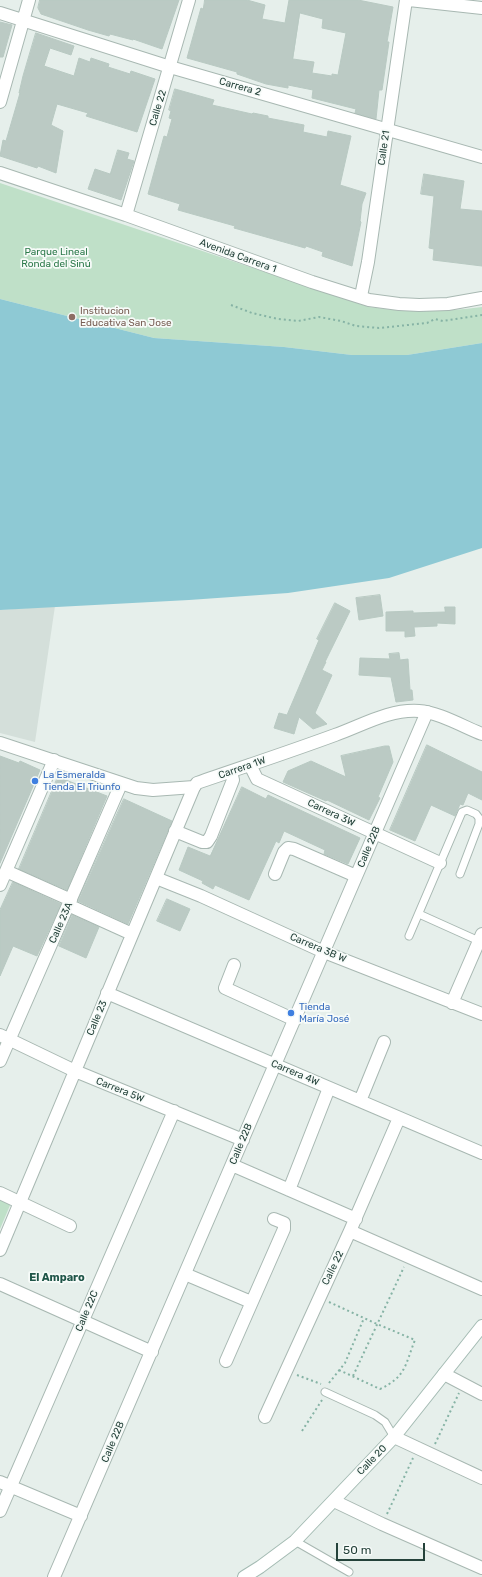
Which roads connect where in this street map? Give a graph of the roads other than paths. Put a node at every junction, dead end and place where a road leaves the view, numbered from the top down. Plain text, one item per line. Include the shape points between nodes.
1 (29, 0) edge
2 (189, 0) edge
3 (406, 0) edge
4 (409, 0) edge
5 (482, 8) edge
6 (0, 13) edge
7 (24, 21) junction
8 (170, 67) junction
9 (0, 102) edge
10 (387, 128) junction
11 (482, 157) edge
12 (0, 173) edge
13 (126, 215) junction
14 (360, 296) junction
15 (482, 298) edge
16 (427, 712) junction
17 (482, 734) edge
18 (0, 743) edge
19 (54, 760) junction
20 (250, 765) junction
21 (231, 772) junction
22 (121, 784) junction
23 (194, 787) junction
24 (175, 831) junction
25 (375, 834) junction
26 (440, 864) junction
27 (275, 874) dead end
28 (460, 874) dead end
29 (356, 876) junction
30 (156, 878) junction
31 (2, 879) edge
32 (70, 902) junction
33 (420, 914) junction
34 (132, 934) junction
35 (409, 936) dead end
36 (480, 937) edge
37 (324, 952) junction
38 (234, 965) dead end
39 (107, 993) junction
40 (452, 1003) junction
41 (482, 1014) edge
42 (295, 1020) junction
43 (5, 1037) edge
44 (384, 1042) dead end
45 (0, 1061) edge
46 (275, 1065) junction
47 (75, 1071) junction
48 (329, 1088) junction
49 (360, 1101) junction
50 (174, 1111) junction
51 (399, 1118) junction
52 (243, 1140) junction
53 (482, 1153) edge
54 (232, 1165) junction
55 (289, 1190) junction
56 (0, 1193) edge
57 (20, 1202) junction
58 (274, 1219) dead end
59 (356, 1219) junction
60 (70, 1226) dead end
61 (350, 1231) junction
62 (0, 1250) edge
63 (185, 1274) junction
64 (0, 1284) edge
65 (482, 1289) edge
66 (251, 1302) junction
67 (82, 1321) junction
68 (482, 1326) edge
69 (152, 1352) junction
70 (226, 1360) dead end
71 (444, 1374) junction
72 (325, 1392) road end
73 (482, 1394) edge
74 (265, 1417) dead end
75 (394, 1437) junction
76 (482, 1478) edge
77 (5, 1484) edge
78 (334, 1501) junction
79 (0, 1511) edge
80 (80, 1516) junction
81 (295, 1541) junction
82 (482, 1568) edge
83 (349, 1572) dead end
84 (54, 1577) edge
85 (244, 1577) edge

1 - 7 street
2 - 8 street, Calle 22
3 - 10 street, Calle 21
4 - 5 street
6 - 7 street, Carrera 2
7 - 8 street, Carrera 2
7 - 9 street
8 - 10 street, Carrera 2
8 - 13 street, Calle 22
10 - 11 street, Carrera 2
10 - 14 street, Calle 21 via 368,262
12 - 13 street, Avenida Carrera 1
13 - 14 street, Avenida Carrera 1 via 312,282
14 - 15 street, Avenida Carrera 1 via 378,301 419,305 448,304
16 - 17 street, Carrera 1W
16 - 20 street, Carrera 1W via 381,716 340,734
16 - 25 street, Calle 22B
18 - 19 street, Carrera 1W
19 - 22 street, Carrera 1W
19 - 31 street
20 - 21 street, Carrera 1W
20 - 25 street, Carrera 3W via 257,779
21 - 23 street, Carrera 1W
21 - 24 street via 233,780 207,842
22 - 23 street, Carrera 1W via 153,790
22 - 32 street, Calle 23A
23 - 24 street, Calle 23
24 - 30 street, Calle 23
25 - 26 street, Carrera 3W
25 - 29 street, Calle 22B
26 - 28 lane via 462,812 467,810 476,814 479,824
26 - 33 lane
27 - 29 street via 288,848
29 - 37 street, Calle 22B
30 - 34 street, Calle 23
30 - 37 street, Carrera 3B W
31 - 32 street
32 - 34 street
32 - 43 street, Calle 23A
33 - 35 lane
33 - 36 lane
34 - 39 street, Calle 23
36 - 40 street
37 - 40 street, Carrera 3B W
37 - 42 street, Calle 22B
38 - 42 street via 225,988
39 - 46 street, Carrera 4W
39 - 47 street, Calle 23
40 - 41 street, Carrera 3B W
42 - 46 street, Calle 22B
43 - 45 street, Calle 23A
43 - 47 street, Carrera 5W
44 - 49 street
46 - 48 street, Carrera 4W
46 - 52 street, Calle 22B
47 - 50 street, Carrera 5W
47 - 57 street, Calle 23
48 - 49 street, Carrera 4W
48 - 55 street
49 - 51 street, Carrera 4W
50 - 52 street, Carrera 5W
50 - 67 street, Calle 22C
51 - 53 street, Carrera 4W
51 - 59 street, Calle 22
52 - 54 street, Calle 22B
54 - 55 street
54 - 63 street, Calle 22B
55 - 59 street
56 - 57 street
57 - 60 street
57 - 62 street, Calle 23
58 - 66 street via 284,1223 284,1229
59 - 61 street, Calle 22
61 - 65 street
61 - 74 street, Calle 22
63 - 66 street
63 - 69 street, Calle 22B
64 - 67 street
66 - 70 street
67 - 69 street
67 - 77 street, Calle 22C
68 - 71 street, Calle 20
69 - 80 street, Calle 22B
71 - 73 street
71 - 75 street, Calle 20
72 - 75 lane via 375,1415 385,1422
75 - 76 street
75 - 78 street, Calle 20
77 - 79 street, Calle 22C
77 - 80 street
78 - 81 street, Calle 20
78 - 82 street
80 - 84 street, Calle 22B
81 - 83 lane
81 - 85 street, Calle 20

